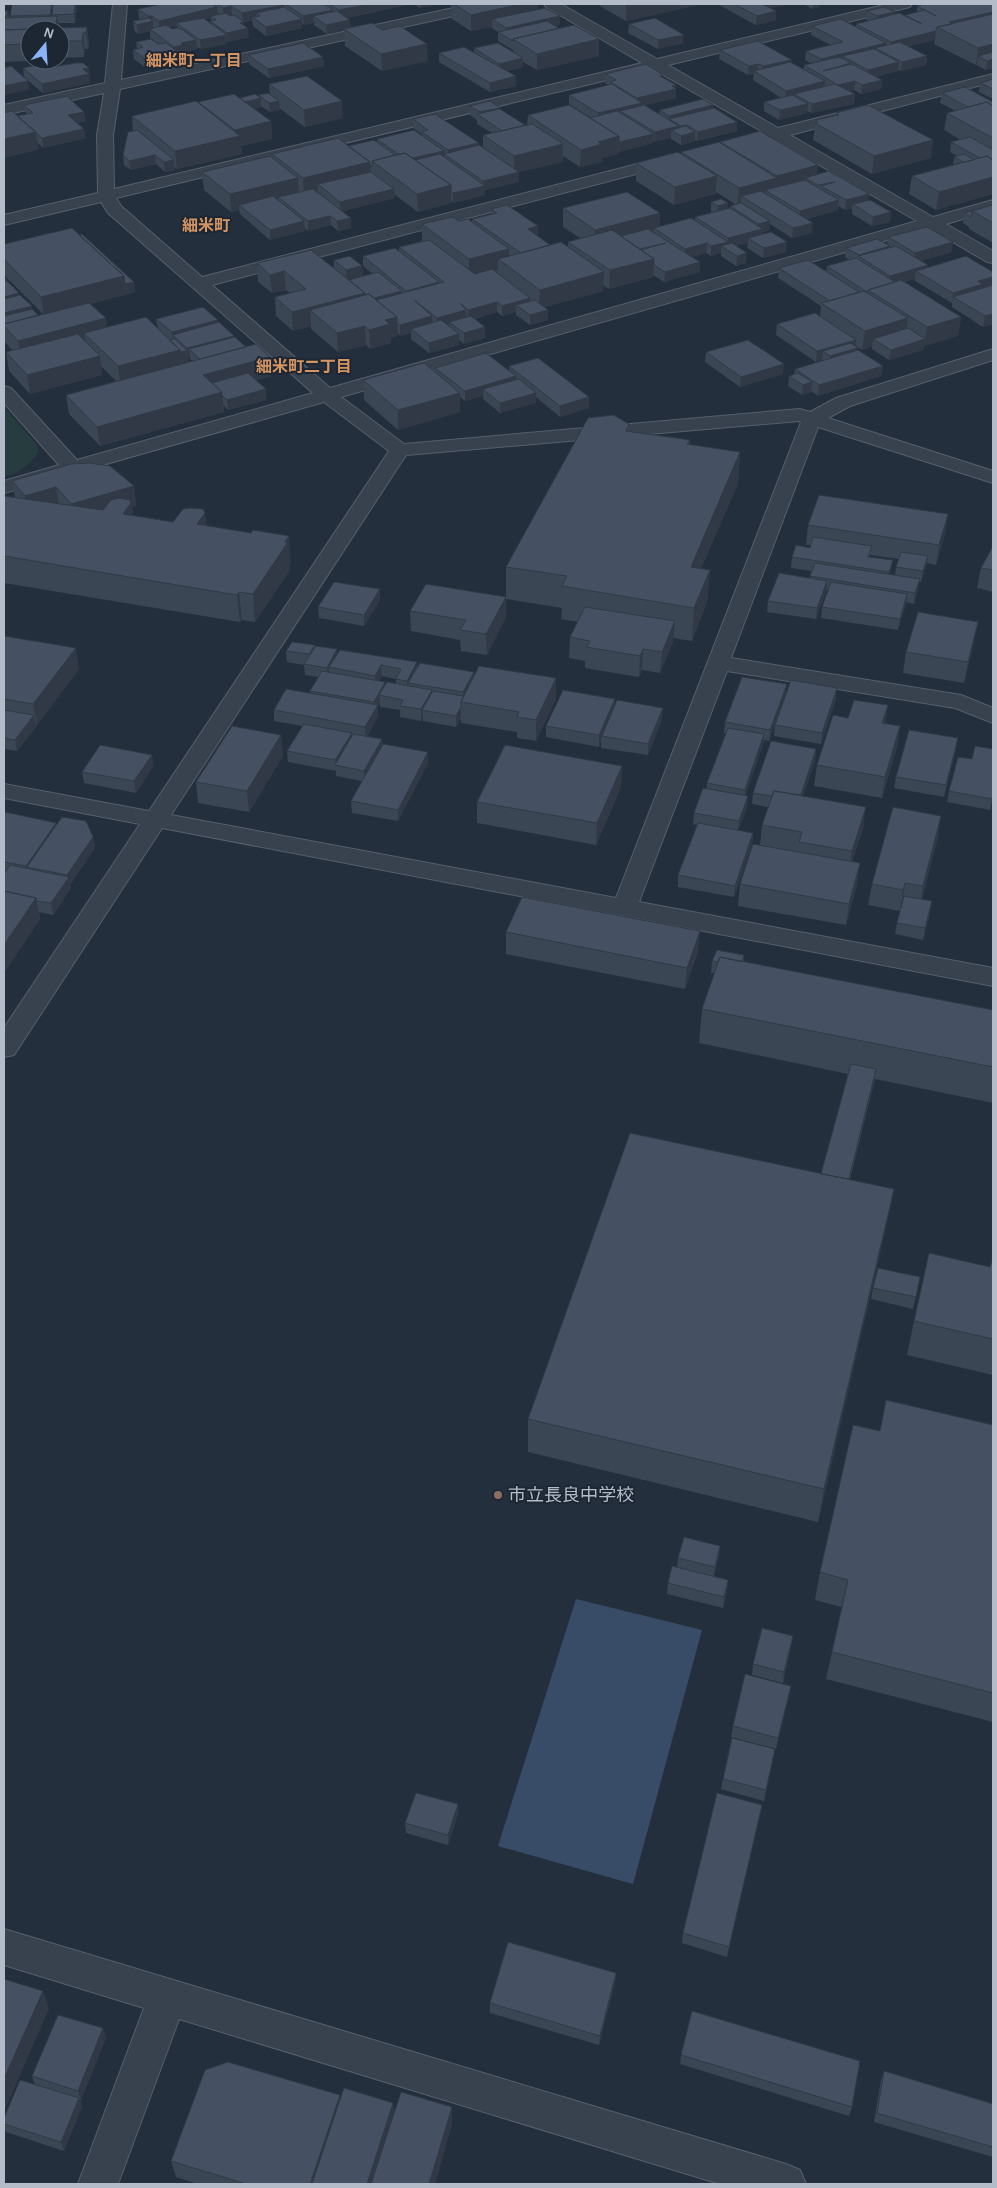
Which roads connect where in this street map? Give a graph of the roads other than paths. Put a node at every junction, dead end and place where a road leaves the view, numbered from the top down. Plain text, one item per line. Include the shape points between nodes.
1 (120, 4) edge
2 (490, 4) edge
3 (550, 4) edge
4 (905, 4) edge
5 (655, 64) junction
6 (993, 78) edge
7 (113, 86) junction
8 (4, 110) edge
9 (776, 134) junction
10 (718, 148) edge
11 (690, 156) edge
12 (106, 195) junction
13 (993, 205) edge
14 (4, 220) edge
15 (931, 223) junction
16 (993, 258) edge
17 (199, 283) junction
18 (993, 354) edge
19 (4, 392) edge
20 (327, 395) junction
21 (812, 419) junction
22 (400, 450) junction
23 (72, 467) junction
24 (993, 477) edge
25 (4, 487) edge
26 (718, 663) junction
27 (993, 716) edge
28 (4, 791) edge
29 (155, 818) junction
30 (625, 907) junction
31 (993, 977) edge
32 (8, 1034) edge
33 (4, 1947) edge
34 (168, 1997) junction
35 (98, 2184) edge
36 (786, 2184) edge

1 - 7 street
2 - 7 street
3 - 5 street
4 - 5 street
5 - 9 street
5 - 12 street
6 - 9 street
7 - 8 street
7 - 12 street via 105,135
9 - 10 street
9 - 15 street
11 - 17 street
12 - 14 street
12 - 17 street via 114,209
13 - 15 street
15 - 16 street
15 - 20 street
17 - 20 street
18 - 21 street via 843,402
19 - 23 street
20 - 22 street
20 - 23 street
21 - 22 street via 800,415
21 - 24 street
21 - 26 street
22 - 29 street
23 - 25 street
26 - 27 street via 961,702
26 - 30 street
28 - 29 street
29 - 30 street
29 - 32 street
30 - 31 street
33 - 34 street
34 - 35 street
34 - 36 street

